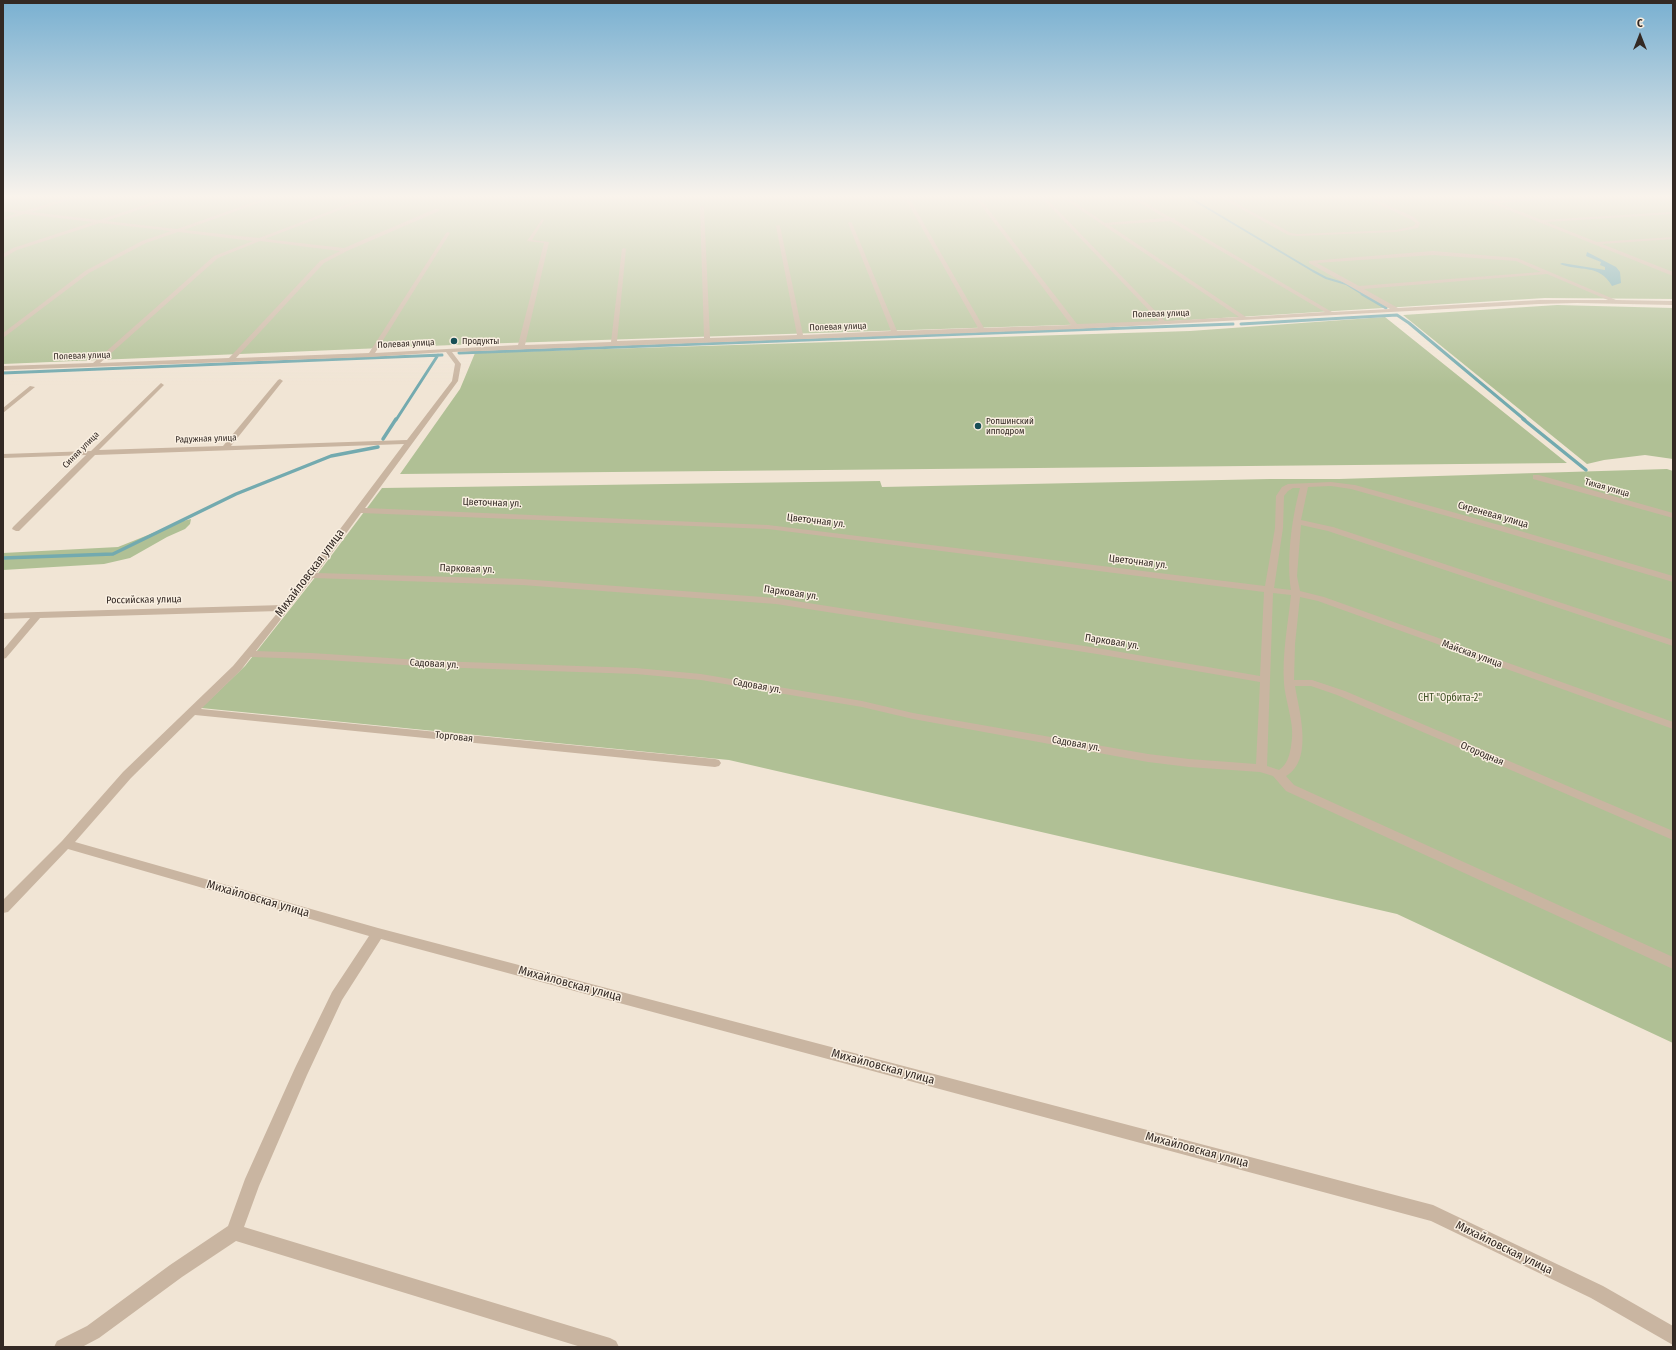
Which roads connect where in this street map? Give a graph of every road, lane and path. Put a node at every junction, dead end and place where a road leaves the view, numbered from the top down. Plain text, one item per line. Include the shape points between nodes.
1 (112, 259) edge
2 (214, 259) edge
3 (328, 259) edge
4 (432, 259) edge
5 (543, 259) edge
6 (623, 259) edge
7 (704, 259) edge
8 (784, 259) edge
9 (865, 259) edge
10 (942, 259) edge
11 (1024, 259) edge
12 (1103, 259) edge
13 (1156, 259) edge
14 (1239, 259) edge
15 (1352, 259) edge
16 (1505, 259) edge
17 (1635, 259) edge
18 (1673, 266) edge
19 (1655, 267) junction
20 (1550, 273) junction
21 (1673, 274) edge
22 (1358, 288) junction
23 (1619, 302) junction
24 (1673, 303) edge
25 (1397, 310) junction
26 (1332, 314) junction
27 (1246, 319) junction
28 (1164, 323) junction
29 (1076, 327) junction
30 (983, 331) junction
31 (895, 334) junction
32 (3, 336) edge
33 (800, 338) junction
34 (707, 341) junction
35 (614, 343) junction
36 (521, 347) junction
37 (448, 351) junction
38 (371, 355) junction
39 (232, 359) junction
40 (95, 364) junction
41 (3, 368) edge
42 (280, 381) dead end
43 (161, 385) dead end
44 (32, 387) dead end
45 (3, 411) edge
46 (409, 442) junction
47 (225, 448) junction
48 (92, 453) junction
49 (3, 456) edge
50 (1536, 477) dead end
51 (1304, 487) junction
52 (358, 510) junction
53 (1673, 516) edge
54 (1297, 522) junction
55 (16, 529) dead end
56 (310, 575) junction
57 (1673, 579) edge
58 (1269, 589) junction
59 (1296, 593) junction
60 (286, 608) junction
61 (38, 614) junction
62 (3, 616) edge
63 (1673, 643) edge
64 (248, 654) junction
65 (3, 656) edge
66 (1265, 680) junction
67 (1289, 683) junction
68 (192, 711) junction
69 (1673, 726) edge
70 (715, 763) dead end
71 (1261, 768) junction
72 (1278, 775) junction
73 (1673, 836) edge
74 (66, 844) junction
75 (3, 908) edge
76 (378, 934) junction
77 (1673, 963) edge
78 (234, 1232) junction
79 (1673, 1336) edge
80 (63, 1347) edge
81 (610, 1347) edge

1 - 32 street via 87,272
2 - 40 street
3 - 39 street via 314,270
4 - 38 street
5 - 36 street
6 - 35 street
7 - 34 street
8 - 33 street
9 - 31 street
10 - 30 street
11 - 29 street
12 - 28 street
13 - 27 street
14 - 26 street
15 - 22 street via 1311,262
16 - 20 street via 1517,260
17 - 19 street
18 - 19 street
19 - 21 street
20 - 22 street
20 - 23 street
22 - 25 street
23 - 24 street, Полевая улица
23 - 25 street, Полевая улица via 1539,302
25 - 26 street, Полевая улица
26 - 27 street, Полевая улица
27 - 28 street, Полевая улица
28 - 29 street, Полевая улица
29 - 30 street, Полевая улица
30 - 31 street, Полевая улица
31 - 33 street, Полевая улица
33 - 34 street, Полевая улица
34 - 35 street, Полевая улица
35 - 36 street, Полевая улица
36 - 37 street, Полевая улица
37 - 38 street, Полевая улица
37 - 46 street, Михайловская улица via 458,364 455,381
38 - 39 street, Полевая улица
39 - 40 street, Полевая улица
40 - 41 street, Полевая улица
42 - 47 street
43 - 48 street, Синяя улица
44 - 45 street
46 - 47 street, Радужная улица
46 - 52 street, Михайловская улица
47 - 48 street, Радужная улица
48 - 49 street, Радужная улица
48 - 55 street, Синяя улица
50 - 53 street, Тихая улица
51 - 54 street
51 - 57 street, Сиреневая улица via 1332,484 1352,487
51 - 58 street, Сиреневая улица via 1291,486 1284,489 1280,496 1279,528
52 - 56 street, Михайловская улица
52 - 58 street, Цветочная ул. via 768,527
54 - 59 street via 1293,576
54 - 63 street via 1330,529
56 - 60 street, Михайловская улица
56 - 66 street, Парковая ул. via 522,582 776,601
58 - 59 street, Майская улица
58 - 66 street, Сиреневая улица
59 - 67 street via 1290,644
59 - 69 street, Майская улица via 1321,599
60 - 61 street, Российская улица
60 - 64 street, Михайловская улица
61 - 62 street, Российская улица
61 - 65 street
64 - 68 street, Михайловская улица
64 - 71 street, Садовая ул. via 636,671 701,677 862,704 914,716 1148,758
66 - 71 street, Сиреневая улица
67 - 72 street via 1298,736 1289,769
67 - 73 street, Огородная via 1312,682 1341,693
68 - 70 street, Торговая
68 - 74 street, Михайловская улица via 127,775
71 - 72 street, Садовая ул.
72 - 77 street via 1290,788
74 - 75 street
74 - 76 street, Михайловская улица
76 - 78 street via 337,996 251,1185
76 - 79 street, Михайловская улица via 1432,1213 1597,1292
78 - 80 street via 176,1270 93,1332
78 - 81 street

